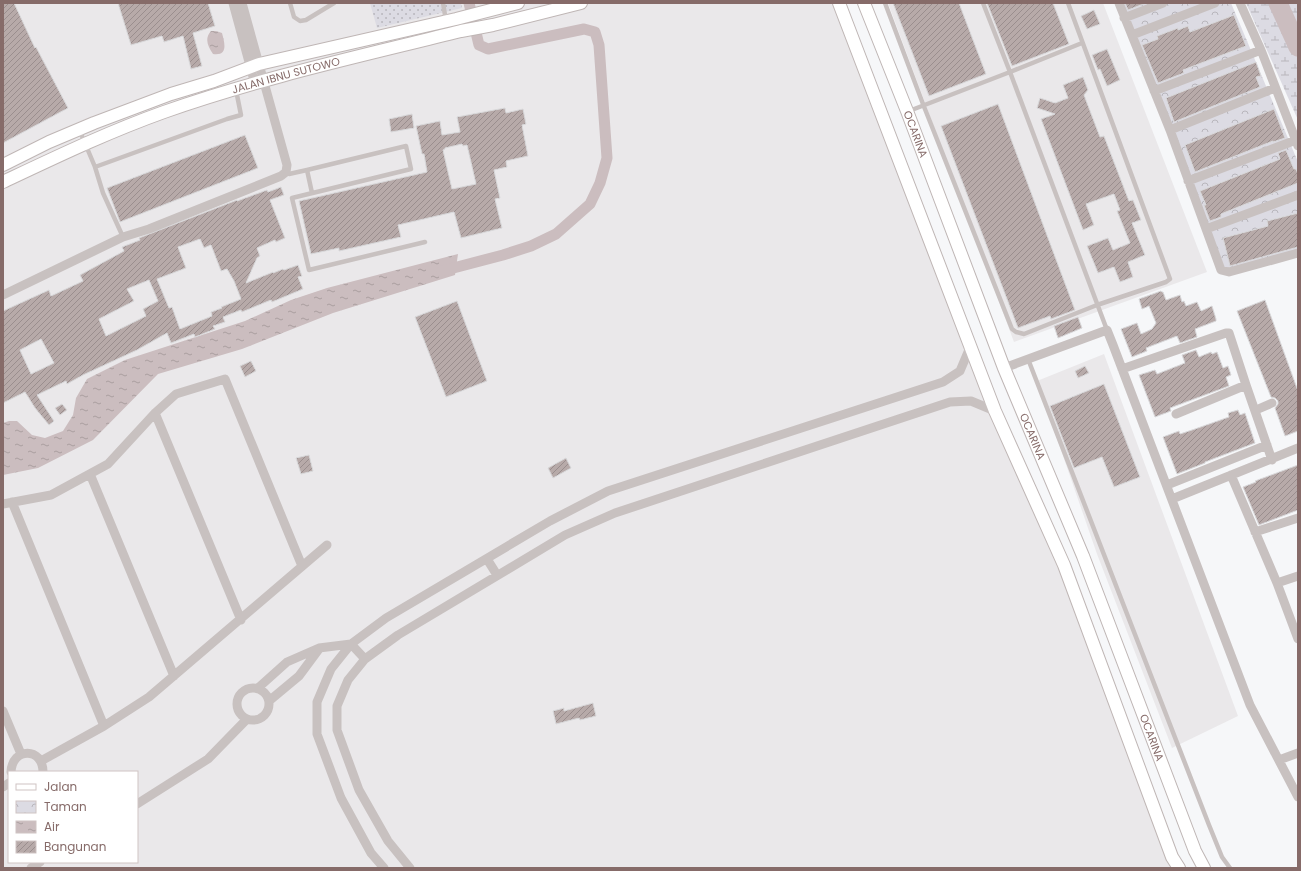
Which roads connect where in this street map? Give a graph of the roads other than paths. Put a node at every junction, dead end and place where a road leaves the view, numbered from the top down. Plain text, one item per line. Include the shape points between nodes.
1 (233, 3) edge
2 (242, 3) edge
3 (290, 3) edge
4 (334, 3) edge
5 (443, 3) edge
6 (517, 3) edge
7 (581, 3) edge
8 (839, 3) edge
9 (864, 3) edge
10 (885, 3) edge
11 (983, 3) edge
12 (1068, 3) edge
13 (1118, 3) edge
14 (1164, 3) edge
15 (1215, 3) edge
16 (1240, 3) edge
17 (1124, 18) junction
18 (451, 20) junction
19 (1132, 36) junction
20 (1082, 43) junction
21 (1261, 50) junction
22 (255, 66) junction
23 (1010, 72) junction
24 (260, 82) junction
25 (1275, 88) junction
26 (236, 89) junction
27 (1154, 91) junction
28 (923, 104) junction
29 (907, 111) junction
30 (79, 129) junction
31 (1170, 130) junction
32 (1297, 143) edge
33 (85, 144) junction
34 (3, 165) edge
35 (95, 167) junction
36 (307, 170) junction
37 (286, 172) junction
38 (1188, 181) junction
39 (3, 182) edge
40 (312, 193) junction
41 (1298, 195) edge
42 (1206, 229) junction
43 (123, 237) junction
44 (425, 242) dead end
45 (1298, 253) edge
46 (3, 295) edge
47 (1097, 305) junction
48 (1106, 330) junction
49 (970, 345) junction
50 (1028, 359) junction
51 (1004, 368) junction
52 (1122, 369) junction
53 (1246, 385) junction
54 (1272, 403) dead end
55 (1256, 410) junction
56 (995, 411) junction
57 (155, 413) junction
58 (1176, 414) dead end
59 (1267, 445) junction
60 (1298, 448) edge
61 (1272, 460) junction
62 (90, 474) junction
63 (1231, 475) junction
64 (1167, 485) junction
65 (1172, 500) junction
66 (7, 503) edge
67 (1298, 518) edge
68 (1255, 532) junction
69 (327, 545) dead end
70 (1083, 556) junction
71 (487, 558) junction
72 (1064, 564) junction
73 (302, 566) junction
74 (497, 575) junction
75 (1298, 576) edge
76 (1277, 583) junction
77 (240, 620) junction
78 (1298, 638) edge
79 (351, 644) junction
80 (319, 648) junction
81 (365, 659) junction
82 (174, 676) junction
83 (258, 688) junction
84 (269, 701) junction
85 (3, 711) edge
86 (246, 720) junction
87 (104, 726) junction
88 (1298, 753) edge
89 (21, 754) junction
90 (1279, 760) junction
91 (41, 761) junction
92 (11, 771) edge
93 (43, 771) edge
94 (1298, 797) edge
95 (138, 803) edge
96 (384, 868) edge
97 (410, 868) edge
98 (1179, 868) edge
99 (1204, 868) edge
100 (1230, 868) edge

1 - 22 street
2 - 22 street
3 - 4 lane via 294,17 300,21
5 - 18 lane
6 - 18 main road, JALAN IBNU SUTOWO
7 - 24 main road, JALAN IBNU SUTOWO
8 - 49 main road, OCARINA
9 - 29 main road, OCARINA
10 - 28 lane
11 - 23 lane
12 - 20 lane
13 - 17 street
14 - 17 street
15 - 19 street
16 - 21 street
17 - 19 street
18 - 22 main road, JALAN IBNU SUTOWO
19 - 27 street
20 - 23 lane
20 - 47 lane via 1170,278 1169,281
21 - 25 street
21 - 27 street
22 - 24 street
22 - 30 main road, JALAN IBNU SUTOWO
23 - 28 lane
23 - 47 lane
24 - 26 main road, JALAN IBNU SUTOWO
24 - 37 street via 287,165
25 - 31 street
25 - 32 street
26 - 33 main road, JALAN IBNU SUTOWO via 163,113
26 - 35 lane via 241,115
27 - 31 street
28 - 29 lane
28 - 47 lane via 1012,329 1024,334
29 - 51 main road, OCARINA
30 - 33 lane
30 - 34 main road, JALAN IBNU SUTOWO
31 - 38 street
32 - 38 street
33 - 35 lane
33 - 39 main road, JALAN IBNU SUTOWO
35 - 43 lane
36 - 37 lane via 290,174
36 - 40 lane
36 - 40 lane via 406,146 411,170
37 - 43 street via 149,229
38 - 42 street
40 - 44 lane via 292,198 309,270
41 - 42 street
42 - 45 street via 1221,270 1225,272
43 - 46 street
47 - 48 lane
48 - 50 street
48 - 52 street
49 - 56 main road, OCARINA
49 - 71 street via 960,371 943,382 608,491
50 - 51 street
50 - 100 lane via 1222,857
51 - 70 main road, OCARINA
52 - 53 street via 1229,333
52 - 64 street
53 - 55 street
53 - 58 street
54 - 55 street
55 - 59 street
56 - 72 main road, OCARINA
56 - 74 street via 971,401 950,402 876,426 615,513 565,535
57 - 62 street via 108,464
57 - 73 street via 176,394 225,379
57 - 77 street
59 - 61 street
59 - 64 street
60 - 61 street
61 - 63 street
62 - 66 street via 51,495
62 - 82 street
63 - 65 street
63 - 68 street
64 - 65 street
65 - 90 street via 1250,705
66 - 87 street
67 - 68 street
68 - 76 street
69 - 73 street
70 - 72 main road
70 - 99 main road, OCARINA via 1195,851
71 - 74 street
71 - 79 street via 386,618
72 - 98 main road, OCARINA via 1172,857
73 - 77 street
74 - 81 street via 398,635
75 - 76 street
76 - 78 street
77 - 82 street
79 - 80 street
79 - 81 street
79 - 96 street via 331,669 317,702 317,734 341,798 371,853
80 - 83 street via 287,662
80 - 84 street via 299,676
81 - 97 street via 348,680 337,706 337,730 359,790 388,841
82 - 87 street via 149,697
83 - 84 street via 267,695
83 - 86 street via 245,690 237,699 238,711
84 - 86 street via 269,708 259,720
85 - 89 street
86 - 95 street via 208,759
87 - 91 street
88 - 90 street
89 - 91 street via 32,754
89 - 92 street via 15,759
90 - 94 street
91 - 93 street

